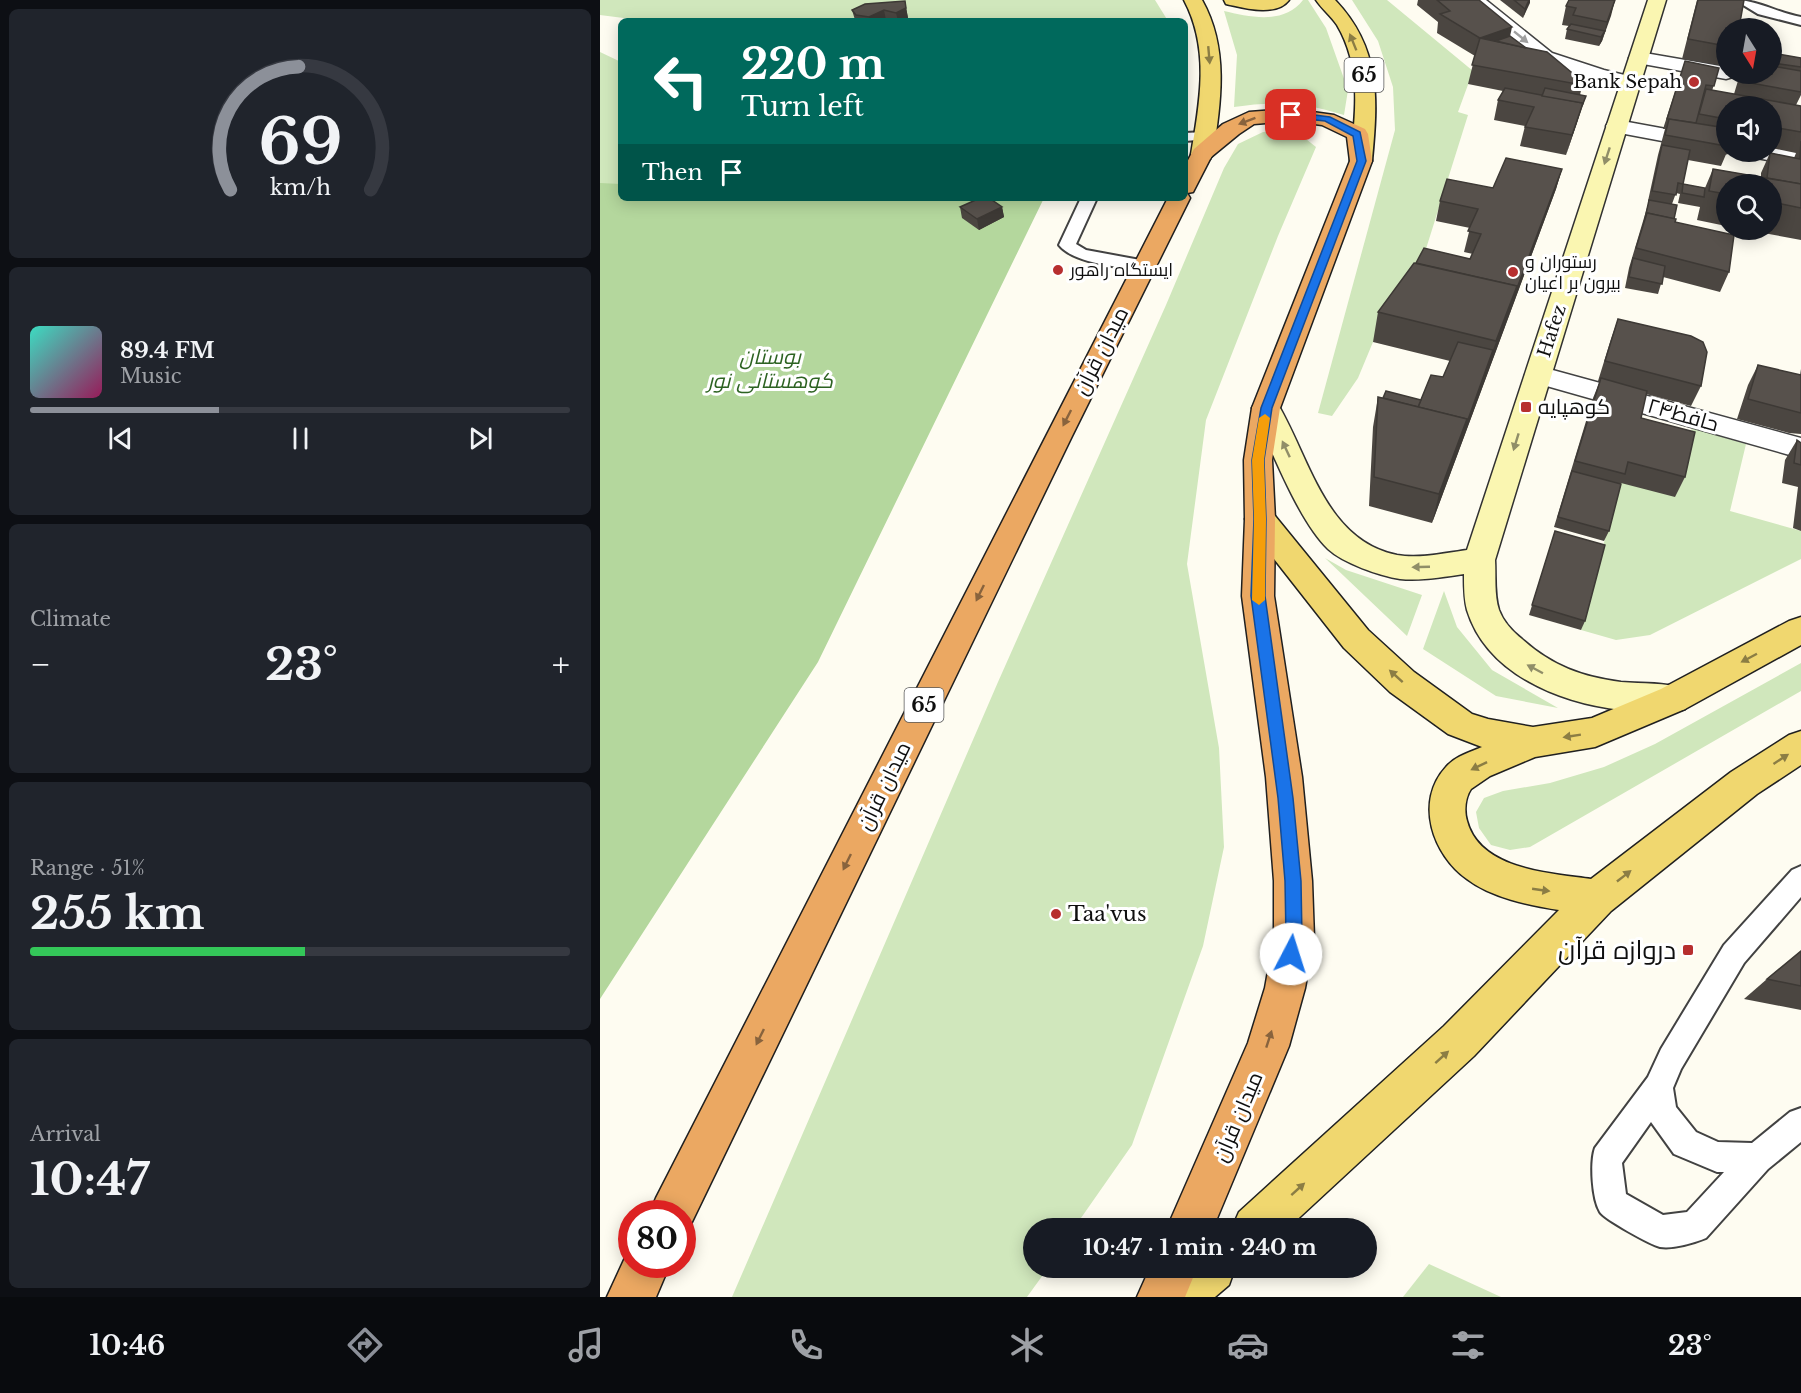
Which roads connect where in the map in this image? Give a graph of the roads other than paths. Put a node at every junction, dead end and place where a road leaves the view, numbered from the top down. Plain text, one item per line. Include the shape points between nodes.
1 (1193, 0) edge
2 (1233, 0) edge
3 (1280, 0) edge
4 (1325, 0) edge
5 (1475, 0) edge
6 (1657, 0) edge
7 (1741, 0) edge
8 (1801, 21) edge
9 (1638, 58) junction
10 (1716, 71) edge
11 (1630, 82) junction
12 (1617, 126) junction
13 (1197, 142) edge
14 (1716, 144) edge
15 (1782, 156) edge
16 (1801, 159) edge
17 (1361, 161) junction
18 (1188, 176) edge
19 (1088, 201) edge
20 (1178, 201) edge
21 (1145, 266) junction
22 (1538, 375) junction
23 (1266, 408) junction
24 (1797, 446) edge
25 (1260, 519) junction
26 (1479, 560) junction
27 (1801, 630) edge
28 (1673, 699) junction
29 (1533, 742) junction
30 (1801, 746) edge
31 (1801, 878) edge
32 (1597, 898) junction
33 (1658, 1087) junction
34 (1801, 1124) edge
35 (1757, 1158) junction
36 (679, 1200) edge
37 (1194, 1218) edge
38 (1266, 1218) edge
39 (640, 1278) edge
40 (1170, 1278) edge
41 (1201, 1278) edge
42 (631, 1297) edge
43 (1161, 1297) edge
44 (1180, 1297) edge

1 -> 13 main road via 1203,14 1210,54 1210,102
2 - 3 main road via 1252,5
17 -> 4 main road, 65 via 1367,107 1363,66 1347,25
5 -> 11 street via 1545,57
6 - 9 main road, Hafez
7 - 8 lane via 1758,15
9 - 10 street
9 - 11 main road, Hafez
11 - 12 main road, Hafez
12 - 14 street
12 -> 22 main road, Hafez
17 -> 13 highway via 1357,134 1327,119 1291,115 1249,118
13 - 18 highway
15 - 16 street
17 - 23 highway, میدان قرآن / 65
19 - 21 lane via 1067,245 1081,254
20 - 21 highway, میدان قرآن / 65
21 -> 36 highway, میدان قرآن / 65
22 - 24 street, حافظ۲۴
22 -> 26 main road, Hafez
23 - 25 highway, میدان قرآن / 65 via 1258,460
26 -> 23 main road via 1399,567 1357,554 1339,541 1317,512
29 -> 25 main road via 1488,734 1460,724 1402,682 1356,639
37 -> 25 highway, میدان قرآن / 65 via 1268,1046 1286,988 1294,938 1284,777 1258,596
28 -> 26 main road via 1606,696 1564,684 1525,664 1496,634 1482,608
27 -> 28 main road
28 -> 29 main road via 1595,732
29 -> 32 main road via 1461,775 1446,799 1448,827 1458,850 1488,872 1530,888
32 -> 30 main road via 1744,783
31 - 33 lane via 1734,954
38 -> 32 main road via 1459,1041
33 - 35 lane via 1662,1113 1685,1143 1717,1157
33 - 35 lane via 1606,1159 1612,1203 1661,1231 1695,1227
34 - 35 lane
39 - 42 highway
40 - 43 highway
41 - 44 main road

